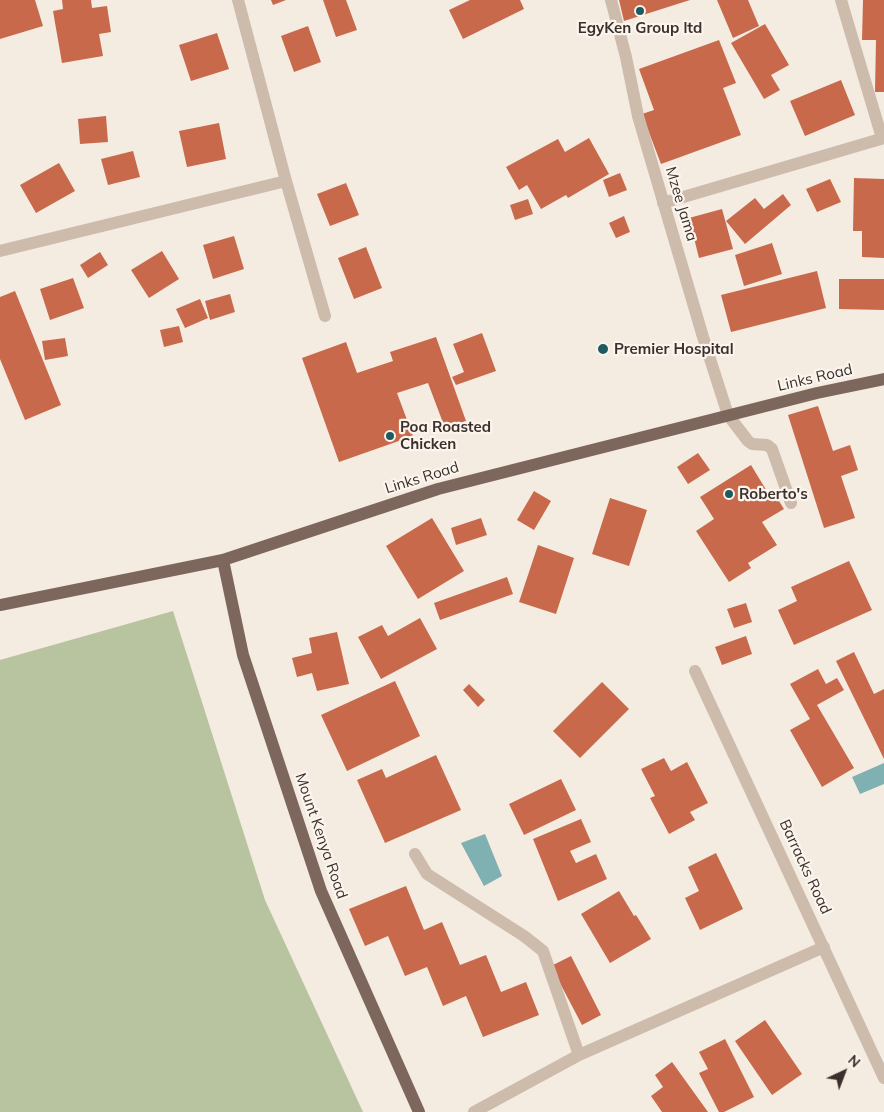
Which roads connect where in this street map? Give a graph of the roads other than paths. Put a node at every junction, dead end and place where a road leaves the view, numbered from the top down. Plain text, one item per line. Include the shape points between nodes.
1 (238, 0) edge
2 (611, 0) edge
3 (841, 0) edge
4 (883, 138) edge
5 (286, 181) junction
6 (663, 203) junction
7 (0, 252) edge
8 (325, 316) dead end
9 (884, 379) edge
10 (728, 415) junction
11 (791, 503) dead end
12 (223, 560) junction
13 (0, 606) edge
14 (694, 671) dead end
15 (415, 854) dead end
16 (824, 947) junction
17 (579, 1056) junction
18 (884, 1078) edge
19 (419, 1112) edge
20 (474, 1112) edge

1 - 5 street
2 - 6 street, Mzee Jama via 638,116
3 - 4 street
4 - 6 street
5 - 7 street
5 - 8 street
6 - 10 street, Mzee Jama
9 - 10 main road, Links Road
10 - 11 street, Mzee Jama via 748,441 772,449
10 - 12 main road, Links Road via 438,489
12 - 13 main road, Links Road
12 - 19 main road, Mount Kenya Road via 243,655 321,891
14 - 16 street, Barracks Road
15 - 17 street via 427,874 542,951
16 - 17 street
16 - 18 street, Barracks Road
17 - 20 street

